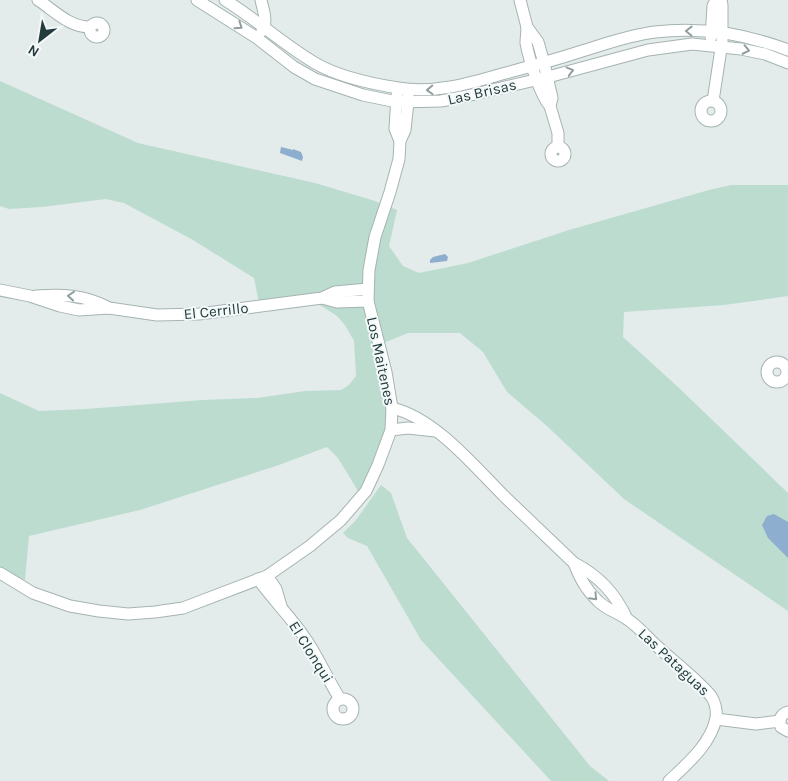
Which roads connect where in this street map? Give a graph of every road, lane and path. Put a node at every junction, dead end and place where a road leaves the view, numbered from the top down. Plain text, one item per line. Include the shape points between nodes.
1 (38, 0) edge
2 (197, 0) edge
3 (227, 0) edge
4 (261, 0) edge
5 (520, 0) edge
6 (716, 0) edge
7 (721, 0) edge
8 (220, 13) junction
9 (264, 26) junction
10 (90, 27) dead end
11 (716, 32) junction
12 (257, 38) junction
13 (717, 46) junction
14 (788, 50) edge
15 (788, 63) edge
16 (539, 64) junction
17 (542, 78) junction
18 (403, 89) junction
19 (713, 100) dead end
20 (403, 102) junction
21 (558, 147) dead end
22 (0, 290) edge
23 (368, 295) junction
24 (392, 408) junction
25 (391, 430) junction
26 (435, 430) junction
27 (574, 563) junction
28 (0, 572) edge
29 (262, 577) junction
30 (0, 582) edge
31 (19, 586) junction
32 (628, 619) junction
33 (340, 699) dead end
34 (788, 712) edge
35 (716, 719) junction
36 (780, 721) junction
37 (788, 731) edge
38 (669, 781) edge

1 - 10 street via 72,24
2 - 8 street, Las Brisas
3 - 8 street
3 - 9 street, Las Brisas
4 - 9 street
5 - 16 street via 527,27 538,42
6 - 11 street via 713,6
7 - 11 street
8 -> 12 street, Las Brisas
9 - 12 street
9 - 18 street, Las Brisas via 316,64 362,80
11 - 13 street
11 - 14 street, Las Brisas
11 -> 16 street, Las Brisas via 653,32
12 - 20 street, Las Brisas via 315,79 363,95
13 -> 15 street, Las Brisas via 765,54
17 -> 13 street, Las Brisas via 648,50 692,44
13 - 19 street
16 - 17 street
16 -> 18 street, Las Brisas via 436,90
17 - 20 street, Las Brisas via 441,101
17 - 21 street via 544,99 550,106 558,132
18 - 20 street, Los Maitenes
20 - 23 street, Los Maitenes via 396,130 400,141 398,159 372,249
22 - 23 street, El Cerrillo via 30,296 77,296 109,308 157,315 199,314 322,298 337,302
23 - 24 street, Los Maitenes
24 - 25 street, Los Maitenes
24 - 26 street, Las Pataguas via 415,416
25 - 26 street
25 - 29 street, Los Maitenes via 366,491 341,520 310,546
26 - 27 street, Las Pataguas
27 - 32 street, Las Pataguas via 612,592
27 -> 32 street, Las Pataguas via 588,592 606,608
28 - 31 street, Los Maitenes
29 - 31 street, Los Maitenes via 183,608 128,614 70,606
29 - 33 street, El Clonqui via 271,598 281,606 307,641
30 - 31 street, Los Maitenes
32 - 35 street, Las Pataguas via 711,697
34 - 36 street
35 - 36 street via 756,724
35 - 38 street via 701,748
36 - 37 street

